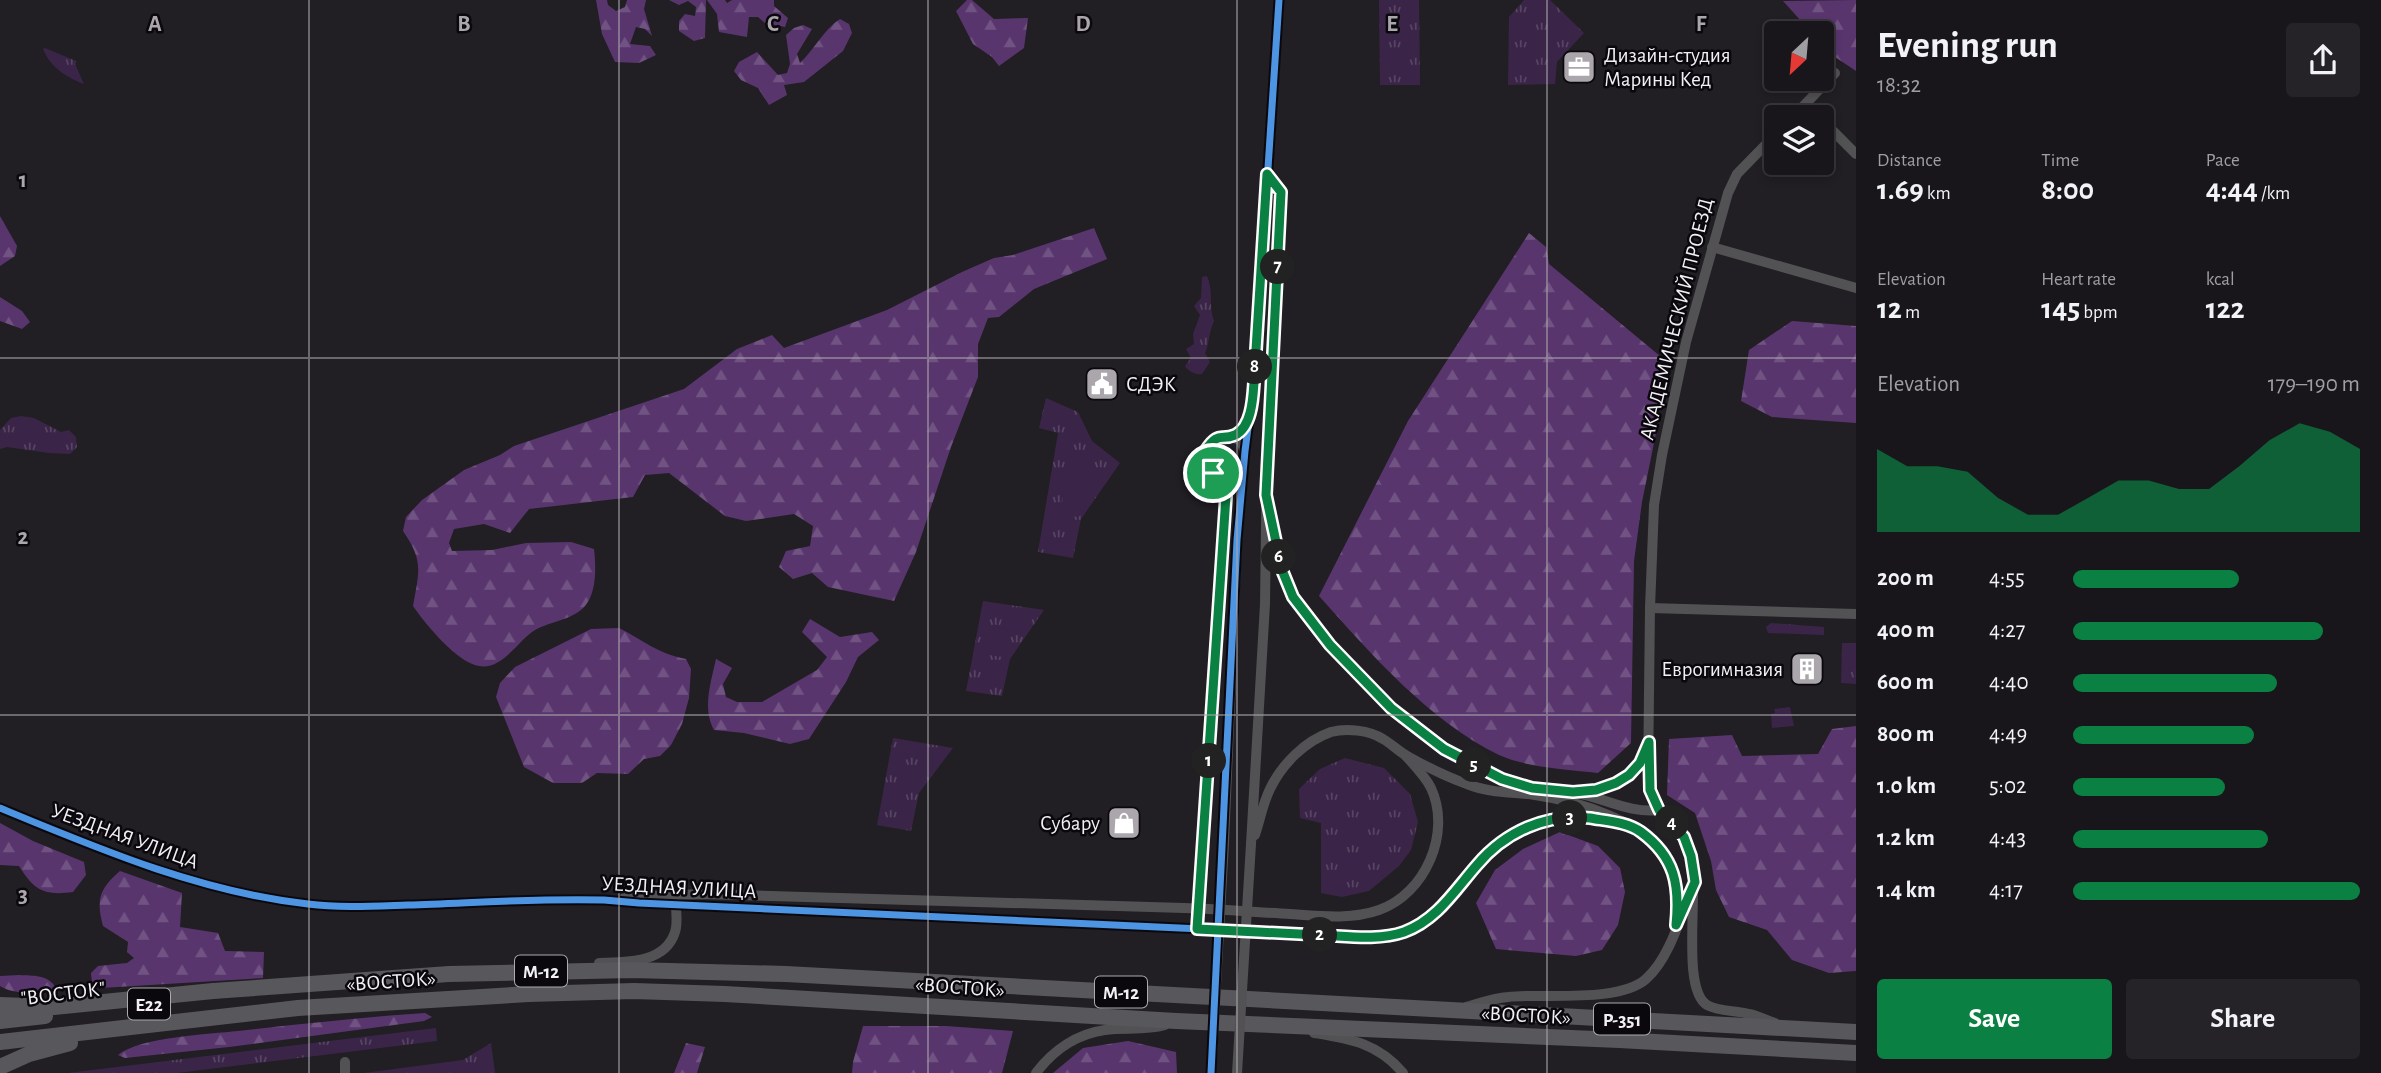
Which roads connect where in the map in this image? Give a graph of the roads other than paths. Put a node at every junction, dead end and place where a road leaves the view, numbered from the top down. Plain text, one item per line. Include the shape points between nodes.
1 (1279, 0) edge
2 (1835, 73) dead end
3 (1806, 104) edge
4 (1834, 133) edge
5 (1764, 146) edge
6 (1856, 154) edge
7 (1267, 174) junction
8 (1712, 247) junction
9 (1856, 288) edge
10 (1250, 412) junction
11 (1232, 436) junction
12 (1245, 451) junction
13 (1266, 495) junction
14 (1650, 608) junction
15 (1856, 614) edge
16 (1649, 742) junction
17 (1405, 755) junction
18 (1573, 792) junction
19 (1535, 795) junction
20 (0, 808) edge
21 (1659, 810) junction
22 (1623, 823) junction
23 (1251, 844) junction
24 (1695, 882) junction
25 (676, 900) junction
26 (1198, 909) junction
27 (1676, 925) junction
28 (1197, 929) junction
29 (550, 971) junction
30 (298, 986) junction
31 (0, 1005) edge
32 (298, 1008) junction
33 (1456, 1009) junction
34 (0, 1021) edge
35 (1176, 1021) junction
36 (1284, 1025) junction
37 (1787, 1028) junction
38 (1856, 1032) edge
39 (1619, 1040) joint
40 (0, 1042) edge
41 (1856, 1053) edge
42 (0, 1067) edge
43 (1036, 1073) edge
44 (1211, 1073) edge
45 (1237, 1073) edge
46 (1403, 1073) edge

1 - 7 street
2 - 3 street
4 - 6 street
5 - 8 street, АКАДЕМИЧЕСКИЙ ПРОЕЗД via 1737,174
7 - 10 street
7 - 13 street via 1281,192
8 - 9 street
8 - 14 street, АКАДЕМИЧЕСКИЙ ПРОЕЗД via 1662,455 1654,505
10 - 11 street via 1242,429
10 - 12 street
11 - 12 street
11 - 26 street via 1216,439 1206,450 1208,466 1226,496
12 - 44 street, bridge
13 - 18 street via 1282,570 1293,597 1363,680 1418,731 1471,764 1532,788
13 - 23 street via 1265,604
14 - 15 street
14 - 16 street, АКАДЕМИЧЕСКИЙ ПРОЕЗД
16 - 18 street via 1629,775 1596,790
16 - 21 street, АКАДЕМИЧЕСКИЙ ПРОЕЗД via 1648,779
17 - 19 street via 1469,785
17 - 23 street via 1381,737 1359,731 1334,731 1314,740 1296,753 1269,790
17 - 26 street, УЕЗДНАЯ УЛИЦА via 1431,788 1438,834 1423,873 1395,902 1362,915 1331,917
18 - 19 street
18 - 21 street via 1646,812
19 - 22 street
20 - 25 street, УЕЗДНАЯ УЛИЦА via 192,880 309,904
21 - 24 street via 1684,837
22 - 27 street via 1639,830 1669,861 1675,877
22 - 28 street, УЕЗДНАЯ УЛИЦА via 1578,817 1529,825 1478,863 1426,921 1402,933 1372,937
23 - 45 street, bridge
24 - 27 street
24 - 37 street via 1692,960 1700,999 1713,1008
25 - 26 street, УЕЗДНАЯ УЛИЦА via 703,894
25 - 28 street, УЕЗДНАЯ УЛИЦА
25 - 29 street via 673,937 649,958
26 - 28 street
27 - 33 street via 1660,962 1646,980 1629,990 1506,997
29 - 30 highway, «ВОСТОК» / М-12
29 - 33 highway, «ВОСТОК» / М-12 via 786,974
30 - 31 highway via 40,1007
30 - 34 highway, "ВОСТОК" / E22
32 - 35 highway, «ВОСТОК» / М-12 via 645,991
32 - 40 highway
32 - 42 highway via 71,1042
33 - 37 highway, Р-351
35 - 36 highway, «ВОСТОК» / М-12
35 - 43 street via 1084,1035 1055,1052
36 - 39 highway, «ВОСТОК» / М-12
36 - 46 street via 1371,1046
37 - 38 highway, Р-351
39 - 41 highway, Р-351

